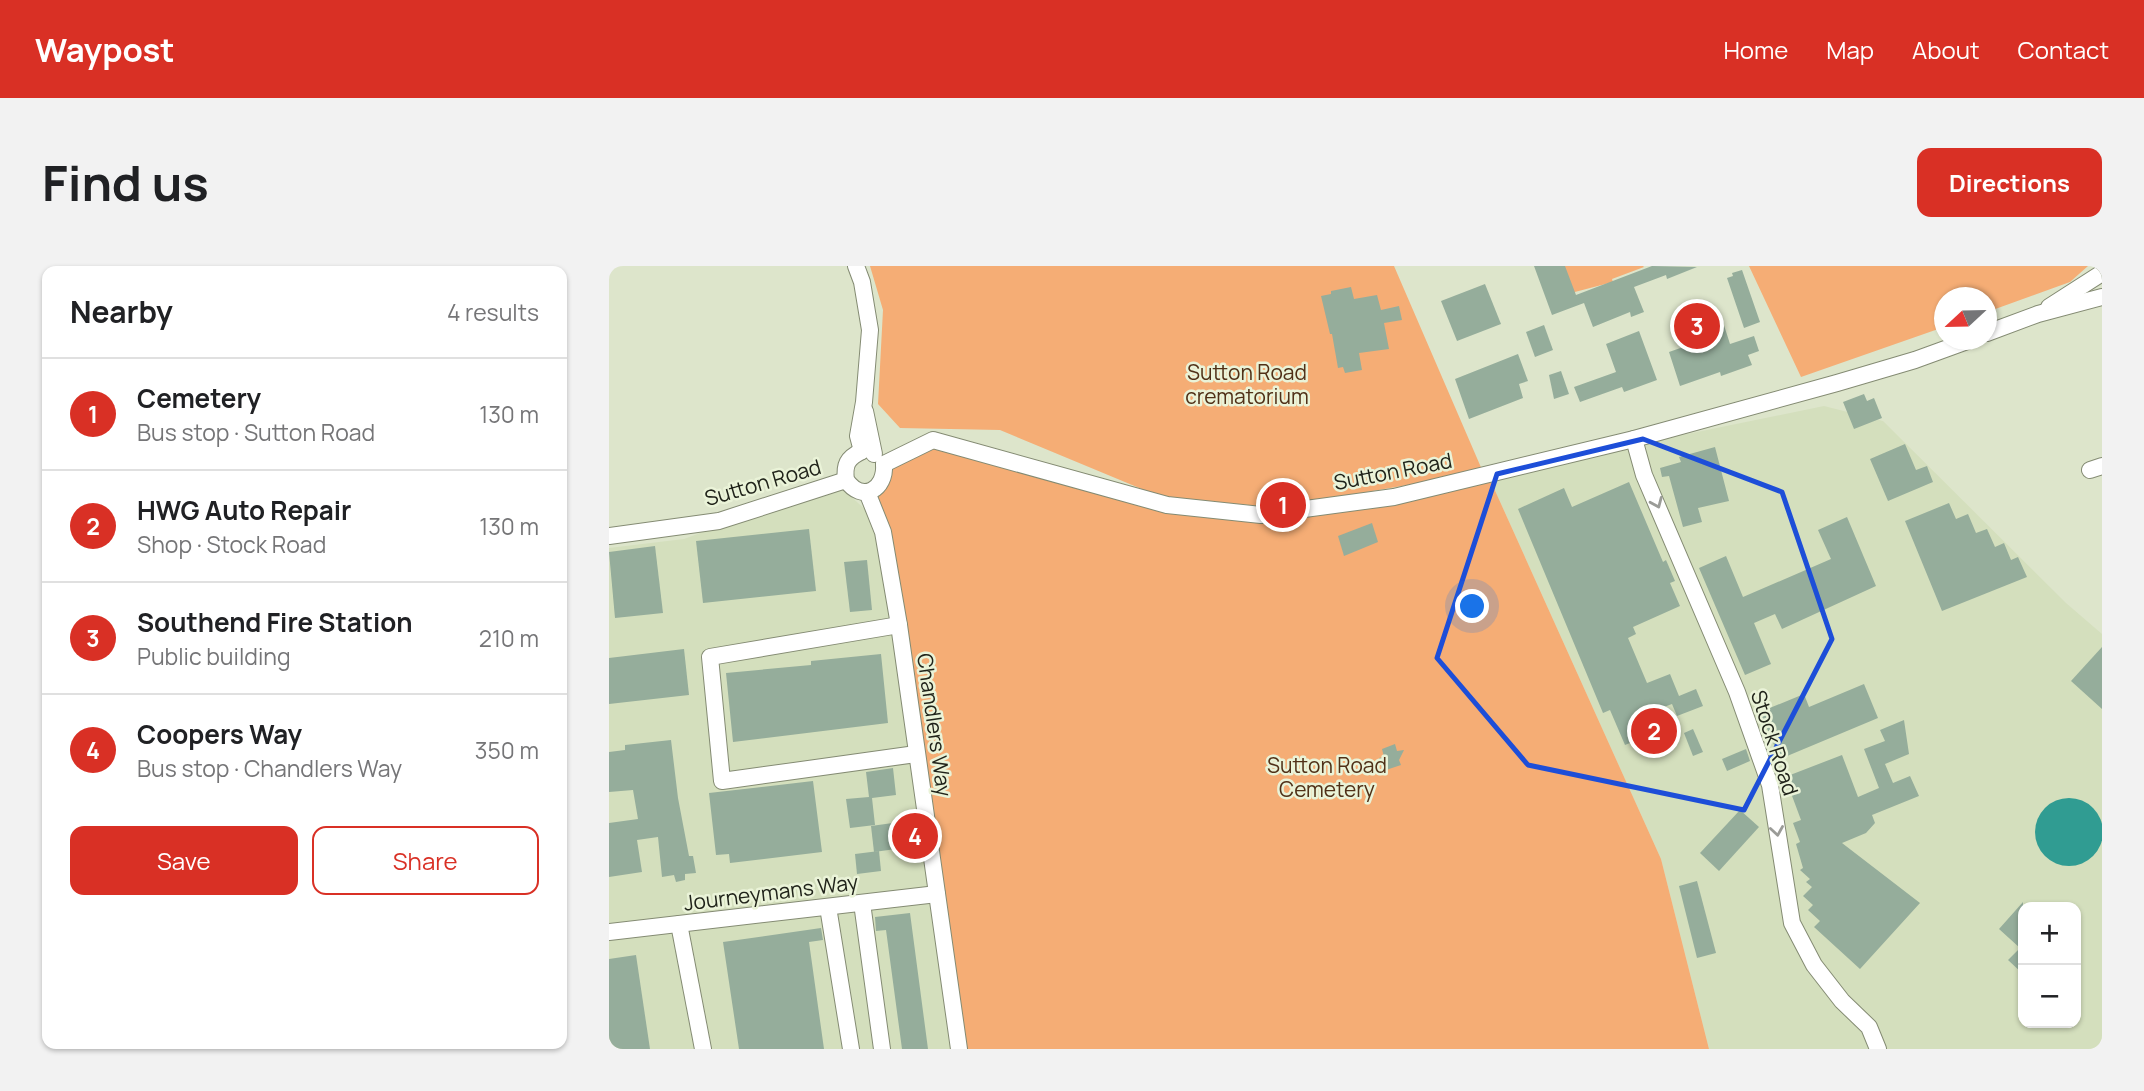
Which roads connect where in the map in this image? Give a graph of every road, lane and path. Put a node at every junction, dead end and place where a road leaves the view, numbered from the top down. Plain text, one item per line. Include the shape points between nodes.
1 (856, 266) edge
2 (2102, 273) edge
3 (2102, 297) edge
4 (2038, 314) junction
5 (1997, 329) edge
6 (1942, 350) edge
7 (1633, 439) junction
8 (873, 456) junction
9 (846, 480) junction
10 (867, 492) junction
11 (609, 536) edge
12 (899, 625) junction
13 (916, 754) junction
14 (937, 894) junction
15 (862, 903) junction
16 (828, 907) junction
17 (679, 924) junction
18 (609, 932) edge
19 (703, 1049) edge
20 (851, 1049) edge
21 (882, 1049) edge
22 (959, 1049) edge
23 (1878, 1049) edge

1 - 8 street via 870,330 858,436
2 - 4 street
3 - 4 street
4 - 5 street
6 - 7 street, Sutton Road
7 - 8 street, Sutton Road via 1394,497 1261,515 1167,505 933,440
7 -> 23 street, Stock Road via 1644,475 1737,692 1770,785 1792,923 1814,965 1869,1027
8 - 9 street, Sutton Road via 851,456 845,467
8 - 10 street via 885,476 879,487
9 - 10 street, Sutton Road via 857,491
9 - 11 street, Sutton Road via 719,521
10 - 12 street, Chandlers Way via 883,532
12 - 13 street, Chandlers Way
12 - 13 street via 710,657 722,781
13 - 14 street, Chandlers Way
14 - 15 street, Journeymans Way
14 - 22 street, Chandlers Way
15 - 16 street, Journeymans Way
15 - 21 street
16 - 17 street, Journeymans Way
16 - 20 street
17 - 18 street, Journeymans Way
17 - 19 street

